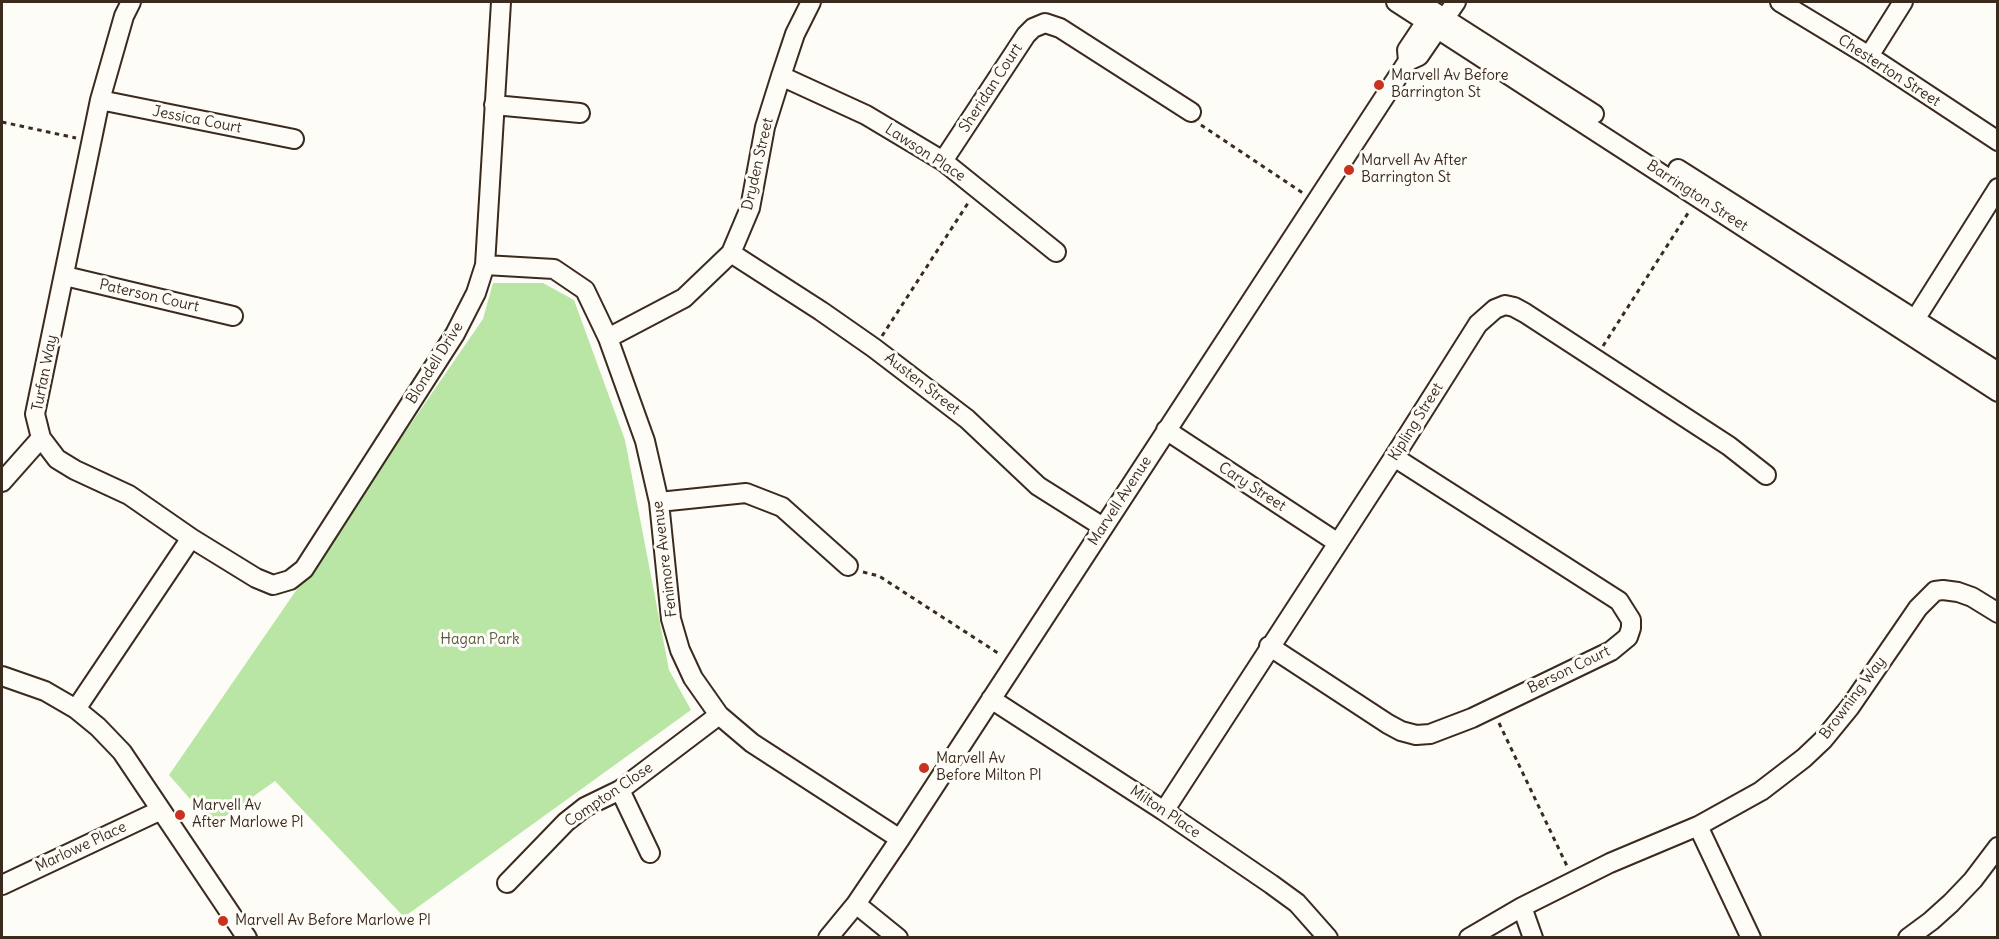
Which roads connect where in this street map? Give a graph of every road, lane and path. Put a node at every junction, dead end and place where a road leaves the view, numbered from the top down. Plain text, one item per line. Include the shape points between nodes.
1 (131, 2) edge
2 (501, 2) edge
3 (811, 2) edge
4 (1396, 2) edge
5 (1456, 2) edge
6 (1780, 2) edge
7 (1903, 2) edge
8 (1434, 14) edge
9 (1869, 56) junction
10 (781, 76) junction
11 (100, 100) junction
12 (494, 105) junction
13 (1191, 112) joint
14 (580, 113) dead end
15 (2, 122) edge
16 (294, 139) dead end
17 (1998, 141) edge
18 (92, 142) junction
19 (943, 161) junction
20 (1998, 188) edge
21 (978, 189) junction
22 (1316, 202) junction
23 (1695, 202) dead end
24 (1056, 252) dead end
25 (731, 253) junction
26 (485, 265) junction
27 (65, 276) junction
28 (233, 316) dead end
29 (1910, 326) junction
30 (608, 338) junction
31 (874, 348) junction
32 (1595, 359) junction
33 (1998, 372) edge
34 (1998, 392) edge
35 (1166, 430) junction
36 (41, 438) junction
37 (1394, 457) junction
38 (1766, 475) dead end
39 (2, 482) edge
40 (659, 502) junction
41 (1103, 527) junction
42 (191, 538) junction
43 (1338, 543) junction
44 (848, 566) joint
45 (1998, 613) edge
46 (1269, 646) junction
47 (1003, 656) dead end
48 (2, 676) edge
49 (991, 699) junction
50 (1492, 708) junction
51 (76, 709) junction
52 (719, 715) junction
53 (620, 790) junction
54 (161, 810) junction
55 (1164, 811) junction
56 (1698, 826) junction
57 (900, 839) junction
58 (1998, 847) edge
59 (650, 853) dead end
60 (1574, 881) junction
61 (507, 883) dead end
62 (2, 885) edge
63 (856, 904) junction
64 (1522, 907) junction
65 (247, 938) edge
66 (828, 938) edge
67 (898, 938) edge
68 (1328, 938) edge
69 (1469, 938) edge
70 (1533, 938) edge
71 (1751, 938) edge
72 (1908, 938) edge

1 - 11 street, Turfan Way
2 - 12 street, Blondell Drive
3 - 10 street, Dryden Street
4 - 8 street, Barrington Street
5 - 8 street, Marvell Avenue
6 - 9 street, Chesterton Street
7 - 9 street
8 - 22 street, Marvell Avenue via 1407,50 1408,61
8 - 29 street, Barrington Street
9 - 17 street, Chesterton Street
10 - 19 street, Lawson Place via 866,115
10 - 25 street, Dryden Street via 765,127 750,208
11 - 16 street, Jessica Court
11 - 18 street, Turfan Way
12 - 14 street
12 - 26 street, Blondell Drive
13 - 19 street, Sheridan Court via 1043,17 1026,35
13 - 22 path via 1202,127
15 - 18 path
18 - 27 street, Turfan Way
19 - 21 street, Lawson Place
20 - 29 street
21 - 24 street, Lawson Place
21 - 31 path
22 - 35 street, Marvell Avenue
23 - 32 path
25 - 30 street, Dryden Street via 684,298
25 - 31 street, Austen Street
26 - 30 street, Fenimore Avenue via 554,269 585,290
26 - 42 street, Blondell Drive via 455,334 304,569 290,580 273,585
27 - 28 street, Paterson Court
27 - 36 street, Turfan Way via 35,414
29 - 33 street, Barrington Street
29 - 34 street, Barrington Street
30 - 40 street, Fenimore Avenue via 645,441
31 - 41 street, Austen Street via 967,419 1038,486
32 - 37 street, Kipling Street via 1514,306 1495,309 1478,324
32 - 38 street, Kipling Street via 1729,446
35 - 41 street, Marvell Avenue
35 - 43 street, Cary Street
36 - 39 street
36 - 42 street via 57,459 129,495
37 - 43 street, Kipling Street
37 - 50 street, Berson Court via 1619,601 1631,620 1628,637 1611,651
40 - 44 street via 746,493 782,507
40 - 52 street, Fenimore Avenue via 671,619 693,678
41 - 49 street, Marvell Avenue
42 - 51 street
43 - 46 street, Kipling Street
44 - 47 path via 879,576
45 - 56 street, Browning Way via 1958,592 1935,591 1918,608 1823,740 1761,791
46 - 50 street, Berson Court via 1401,731 1430,734
46 - 55 street, Kipling Street
48 - 51 street via 45,691
49 - 55 street, Milton Place
49 - 57 street, Marvell Avenue
50 - 60 path
51 - 54 street via 122,752
52 - 53 street, Compton Close
52 - 57 street, Fenimore Avenue via 752,743
53 - 59 street
53 - 61 street, Compton Close via 585,807 566,822
54 - 62 street, Marlowe Place
54 - 65 street
55 - 68 street, Milton Place via 1297,903
56 - 60 street, Browning Way
56 - 71 street
57 - 63 street, Marvell Avenue
58 - 72 street via 1951,903
60 - 64 street, Browning Way
63 - 66 street, Marvell Avenue
63 - 67 street
64 - 69 street, Browning Way
64 - 70 street

